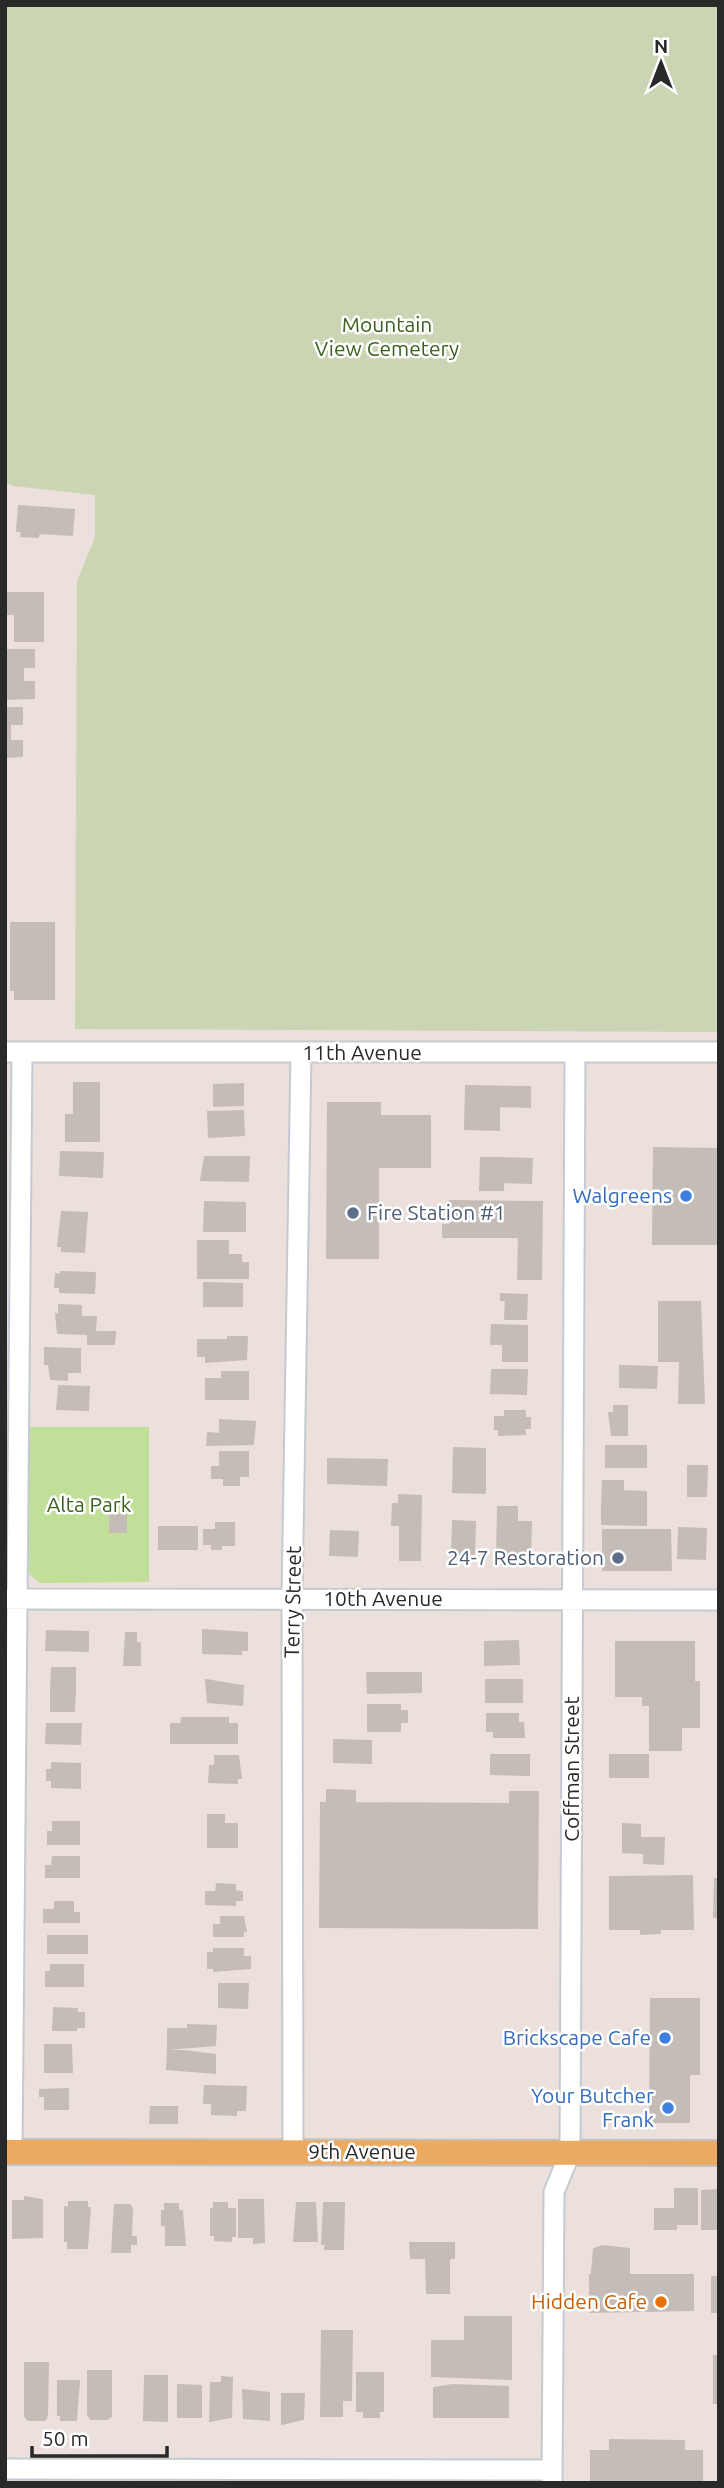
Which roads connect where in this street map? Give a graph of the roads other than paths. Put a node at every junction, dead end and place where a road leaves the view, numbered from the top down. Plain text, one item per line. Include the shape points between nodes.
1 (14, 1052) edge
2 (301, 1052) junction
3 (575, 1052) junction
4 (719, 1052) edge
5 (11, 1599) edge
6 (292, 1599) junction
7 (573, 1599) junction
8 (719, 1600) edge
9 (9, 2152) edge
10 (293, 2152) junction
11 (570, 2153) junction
12 (719, 2153) edge
13 (5, 2469) edge
14 (552, 2476) edge

1 - 2 street, 11th Avenue
1 - 5 street
2 - 3 street, 11th Avenue
2 - 6 street, Terry Street
3 - 4 street, 11th Avenue
3 - 7 street, Coffman Street
5 - 6 street, 10th Avenue
5 - 9 street
6 - 7 street, 10th Avenue
6 - 10 street, Terry Street
7 - 8 street, 10th Avenue
7 - 11 street, Coffman Street
9 - 10 main road, 9th Avenue
10 - 11 main road, 9th Avenue
11 - 12 main road, 9th Avenue
11 - 14 street, Coffman Street via 554,2192
13 - 14 street

